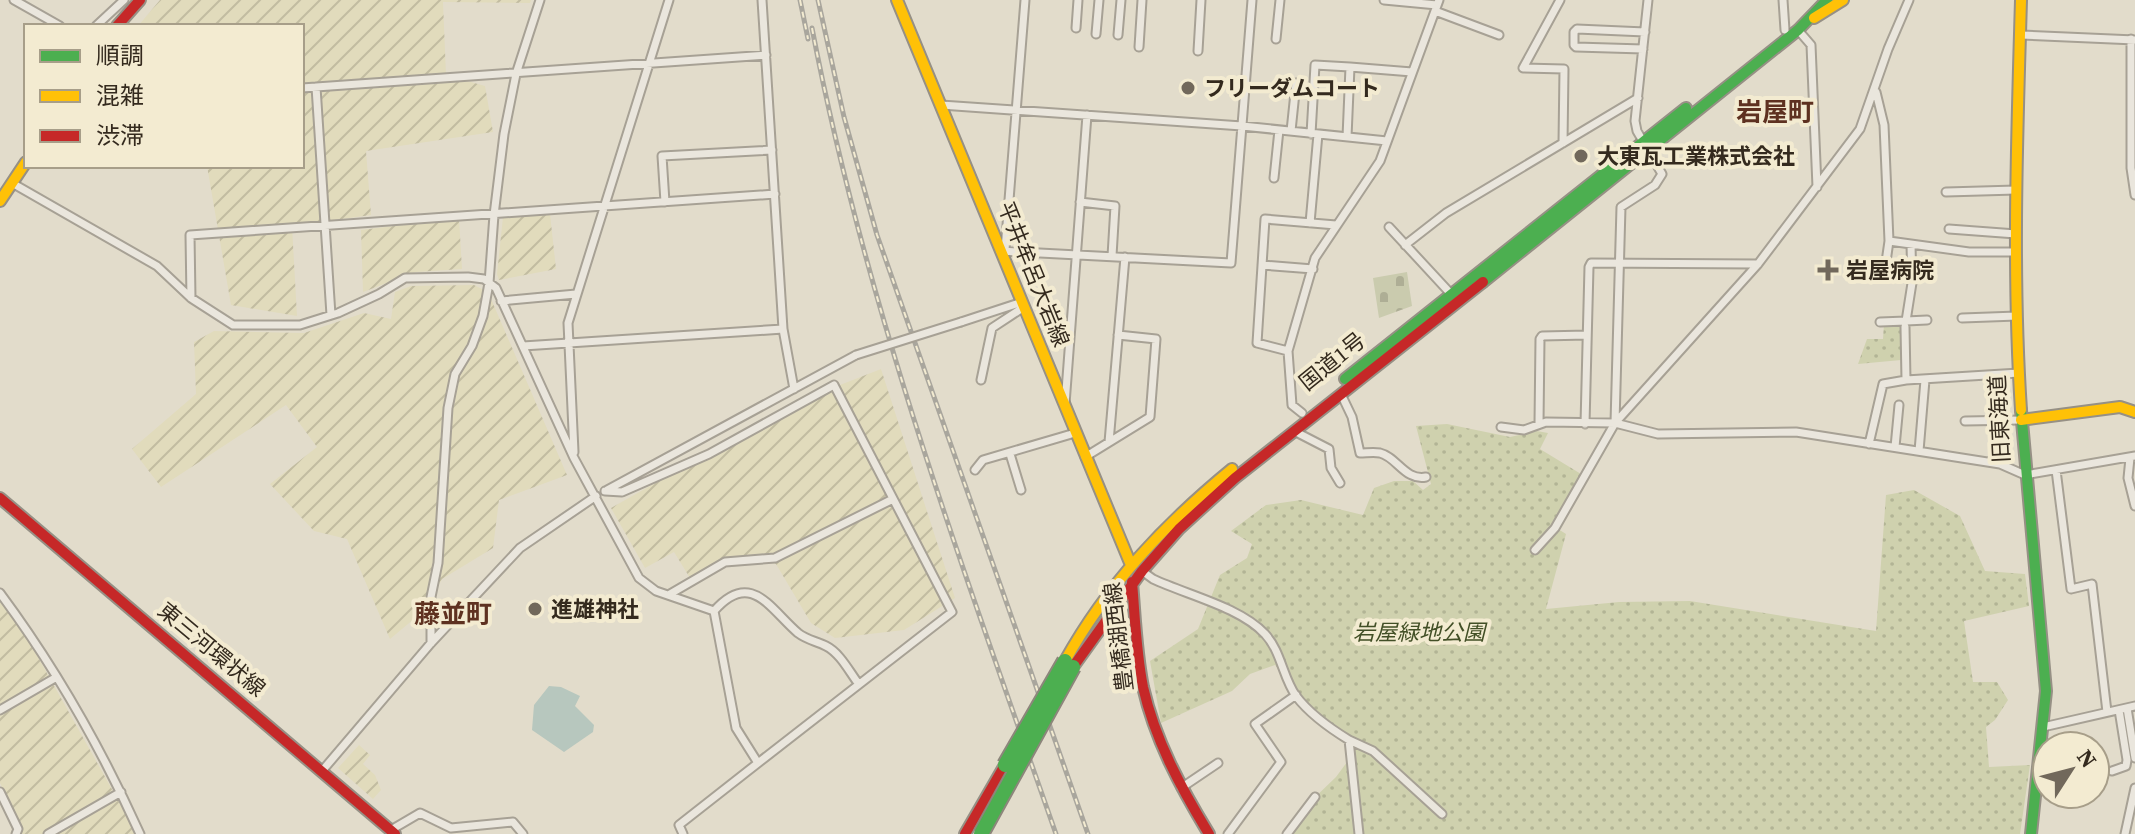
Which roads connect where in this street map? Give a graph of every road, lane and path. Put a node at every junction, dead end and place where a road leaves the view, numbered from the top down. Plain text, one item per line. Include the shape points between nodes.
1 (14, 0) edge
2 (124, 0) edge
3 (140, 0) edge
4 (540, 0) edge
5 (669, 0) edge
6 (762, 0) edge
7 (897, 0) edge
8 (1025, 0) edge
9 (1078, 0) edge
10 (1099, 0) edge
11 (1121, 0) edge
12 (1142, 0) edge
13 (1201, 0) edge
14 (1252, 0) edge
15 (1280, 0) edge
16 (1384, 0) edge
17 (1560, 0) edge
18 (1648, 0) edge
19 (1783, 0) edge
20 (1815, 0) edge
21 (1827, 0) edge
22 (1843, 0) edge
23 (1909, 0) edge
24 (2021, 0) edge
25 (1403, 1) edge
26 (1437, 5) edge
27 (1810, 19) junction
28 (56, 24) edge
29 (98, 24) edge
30 (119, 24) edge
31 (1076, 28) dead end
32 (1791, 30) junction
33 (1645, 32) junction
34 (1096, 34) dead end
35 (1118, 35) dead end
36 (1499, 35) dead end
37 (2021, 35) junction
38 (1276, 39) dead end
39 (2133, 40) edge
40 (1139, 47) dead end
41 (1643, 49) junction
42 (1198, 51) dead end
43 (766, 55) junction
44 (648, 63) junction
45 (1350, 67) junction
46 (1412, 72) junction
47 (516, 74) junction
48 (1296, 83) dead end
49 (316, 87) junction
50 (304, 88) edge
51 (1875, 90) junction
52 (1638, 98) junction
53 (2133, 101) edge
54 (941, 105) junction
55 (1017, 110) junction
56 (1087, 115) junction
57 (1242, 126) junction
58 (1279, 130) junction
59 (1291, 131) junction
60 (1315, 134) junction
61 (1347, 137) junction
62 (1387, 141) junction
63 (1563, 143) junction
64 (1647, 146) junction
65 (772, 150) junction
66 (24, 165) edge
67 (2133, 168) edge
68 (1274, 178) dead end
69 (12, 183) junction
70 (1817, 187) junction
71 (2016, 190) junction
72 (1946, 192) dead end
73 (775, 194) junction
74 (2135, 195) edge
75 (0, 201) edge
76 (665, 202) junction
77 (1080, 202) junction
78 (603, 207) junction
79 (494, 215) junction
80 (1310, 223) junction
81 (1336, 225) junction
82 (325, 226) junction
83 (1389, 227) dead end
84 (1949, 229) dead end
85 (2016, 234) junction
86 (1889, 241) junction
87 (1405, 245) junction
88 (1911, 245) junction
89 (1002, 250) junction
90 (2016, 252) junction
91 (1075, 254) junction
92 (1112, 256) junction
93 (1125, 257) junction
94 (1618, 264) junction
95 (1758, 264) junction
96 (1262, 265) junction
97 (1313, 269) junction
98 (1882, 271) dead end
99 (489, 283) junction
100 (576, 294) junction
101 (1451, 294) junction
102 (191, 298) junction
103 (501, 301) junction
104 (1023, 305) junction
105 (331, 315) junction
106 (2017, 316) junction
107 (1962, 318) dead end
108 (1927, 320) dead end
109 (1880, 322) dead end
110 (1905, 324) junction
111 (783, 329) junction
112 (1118, 335) junction
113 (1587, 335) junction
114 (567, 342) junction
115 (523, 346) junction
116 (1288, 351) junction
117 (2019, 373) junction
118 (981, 380) dead end
119 (1906, 380) junction
120 (1925, 380) junction
121 (794, 389) junction
122 (1341, 394) junction
123 (1899, 405) dead end
124 (1064, 407) junction
125 (2135, 412) edge
126 (1302, 413) junction
127 (2021, 420) junction
128 (1965, 421) dead end
129 (1539, 423) junction
130 (1615, 423) junction
131 (1585, 424) junction
132 (1501, 427) dead end
133 (1294, 431) junction
134 (1075, 433) junction
135 (1109, 442) junction
136 (1869, 444) junction
137 (1895, 447) junction
138 (1919, 451) junction
139 (1010, 454) junction
140 (1085, 457) junction
141 (2132, 457) edge
142 (574, 458) junction
143 (975, 470) dead end
144 (2056, 470) junction
145 (2025, 475) junction
146 (1426, 477) dead end
147 (1340, 483) dead end
148 (1021, 490) dead end
149 (605, 491) junction
150 (595, 496) junction
151 (0, 498) edge
152 (893, 499) junction
153 (2135, 506) edge
154 (1535, 550) dead end
155 (1137, 568) junction
156 (1133, 585) junction
157 (0, 593) edge
158 (670, 594) junction
159 (714, 611) junction
160 (431, 643) junction
161 (1069, 664) junction
162 (55, 678) junction
163 (858, 683) junction
164 (1296, 695) junction
165 (2127, 708) edge
166 (0, 710) edge
167 (2107, 712) junction
168 (2043, 727) junction
169 (1349, 740) junction
170 (2135, 758) edge
171 (758, 763) junction
172 (1218, 763) dead end
173 (322, 771) junction
174 (2112, 771) dead end
175 (1181, 788) junction
176 (2135, 788) edge
177 (0, 792) edge
178 (121, 792) junction
179 (1315, 797) dead end
180 (2134, 804) edge
181 (1442, 814) dead end
182 (1297, 824) junction
183 (388, 828) edge
184 (16, 834) edge
185 (48, 834) edge
186 (140, 834) edge
187 (523, 834) edge
188 (683, 834) edge
189 (965, 834) edge
190 (981, 834) edge
191 (1209, 834) edge
192 (1228, 834) edge
193 (1287, 834) edge
194 (1301, 834) edge
195 (1358, 834) edge
196 (2031, 834) edge
197 (2125, 834) edge

1 - 28 street
2 - 29 street
3 - 30 main road
4 - 47 street
5 - 44 street
6 - 43 street
7 - 54 main road, 平井牟呂大岩線
8 - 55 street
9 - 31 street
10 - 34 street
11 - 35 street
12 - 40 street
13 - 42 street
14 - 57 street
15 - 38 street
16 - 25 street
17 - 63 street via 1523,68 1564,69
18 - 33 street
19 - 32 street
20 - 32 main road, 国道1号
21 - 27 main road, 国道1号
22 - 27 main road
23 - 51 street
24 - 37 main road, 旧東海道
25 - 26 street
26 - 36 street
26 - 46 street
27 - 32 main road, 国道1号
32 - 64 main road, 国道1号
32 - 70 street via 1811,45
33 - 41 street
33 - 41 street via 1574,32 1576,47
37 - 39 street
37 - 71 main road, 旧東海道
39 - 53 street
41 - 52 street
43 - 44 street
43 - 65 street
44 - 47 street
44 - 78 street
45 - 46 street
45 - 60 street via 1315,65
45 - 61 street
46 - 62 street
47 - 49 street
47 - 79 street
48 - 59 street
49 - 50 street
49 - 82 street
51 - 70 street via 1860,129
51 - 86 street via 1884,125
52 - 63 street
52 - 64 street via 1635,121
53 - 67 street
54 - 55 street
54 - 89 main road, 平井牟呂大岩線
55 - 56 street
55 - 89 street
56 - 57 street
56 - 77 street
57 - 58 street
57 - 93 street via 1231,263
58 - 59 street
58 - 68 street
59 - 60 street
60 - 61 street
60 - 80 street
61 - 62 street
62 - 81 street via 1380,161
63 - 87 street via 1446,213
64 - 94 street via 1662,174 1655,185 1621,207
64 - 101 main road, 国道1号
64 - 122 main road, 国道1号
65 - 73 street
65 - 76 street via 662,156
66 - 69 main road
67 - 74 street
69 - 75 main road
69 - 102 street via 157,266
70 - 95 street
71 - 72 street
71 - 85 main road, 旧東海道
73 - 76 street
73 - 111 street
76 - 78 street
77 - 91 street
77 - 92 street via 1115,206
78 - 79 street
78 - 100 street
79 - 82 street
79 - 99 street
80 - 81 street
80 - 96 street via 1265,219
81 - 97 street
82 - 102 street via 190,235
82 - 105 street
83 - 87 street
84 - 85 street
85 - 90 main road, 旧東海道
86 - 88 street
86 - 98 street
87 - 101 street
88 - 90 street
88 - 110 street
89 - 91 street
89 - 104 main road, 平井牟呂大岩線
90 - 106 main road, 旧東海道
91 - 92 street
91 - 124 street
92 - 93 street
93 - 112 street
94 - 95 street
94 - 113 street via 1589,267
94 - 130 street
95 - 130 street
96 - 97 street
96 - 116 street via 1257,343
97 - 116 street
99 - 103 street
99 - 105 street via 468,277 405,278
99 - 160 street via 483,316 455,374 448,408
100 - 103 street
100 - 114 street
101 - 126 main road, 国道1号
102 - 105 street via 233,325 300,325
103 - 115 street
104 - 118 street via 992,328
104 - 121 street, bridge via 856,355
104 - 124 main road, 平井牟呂大岩線
106 - 107 street
106 - 117 main road, 旧東海道
108 - 110 street
109 - 110 street
110 - 119 street
111 - 114 street
111 - 121 street
112 - 135 street
112 - 135 street via 1156,339 1150,417
113 - 129 street via 1540,339
113 - 131 street
114 - 115 street
114 - 142 street
115 - 142 street
116 - 126 street via 1292,405
117 - 120 street
117 - 127 main road, 旧東海道
119 - 120 street
119 - 136 street via 1883,384
120 - 138 street
121 - 149 street
122 - 133 main road, 国道1号
122 - 146 street via 1360,453 1383,453 1408,473
123 - 137 street
124 - 134 main road, 平井牟呂大岩線
125 - 127 main road via 2120,407
126 - 155 main road, 国道1号 via 1190,502
127 - 128 street
127 - 145 main road, 旧東海道
129 - 131 street
129 - 132 street via 1524,430
130 - 131 street
130 - 136 street via 1658,434 1796,432
130 - 154 street via 1555,528
133 - 147 street via 1329,449
133 - 155 main road, 国道1号
134 - 139 street
134 - 140 main road, 平井牟呂大岩線
135 - 140 street
136 - 137 street
137 - 138 street
138 - 145 street via 2000,464
139 - 143 street via 983,460
139 - 148 street
140 - 155 main road, 平井牟呂大岩線
141 - 144 street
141 - 153 street via 2128,478
142 - 150 street
144 - 145 street
144 - 167 street via 2071,589 2092,584
145 - 168 main road, 旧東海道 via 2046,691
149 - 150 street
149 - 152 street via 622,492 709,454 834,385
150 - 158 street via 639,578
150 - 160 street via 520,548
151 - 173 main road, 東三河環状線
152 - 158 street via 775,558 725,562
152 - 163 street via 952,612
155 - 156 main road, 国道1号
155 - 161 main road, 国道1号 via 1092,614
155 - 164 street via 1260,630
156 - 161 main road, 国道1号
156 - 175 main road, 豊橋湖西線 via 1139,664 1152,720
157 - 162 street
158 - 159 street
159 - 163 street via 726,598 756,594 798,632 836,653
159 - 171 street via 736,728
160 - 173 street
161 - 189 main road, 国道1号, bridge
161 - 190 main road, 国道1号, bridge
162 - 166 street
162 - 178 street
163 - 171 street
164 - 169 street
164 - 192 street via 1255,724 1281,762
165 - 167 street
165 - 170 street
165 - 174 street via 2126,766
167 - 168 street
168 - 196 main road, 旧東海道
169 - 181 street via 1373,751
169 - 195 street
171 - 188 street via 679,825
172 - 175 street
173 - 183 main road, 東三河環状線
175 - 191 main road, 豊橋湖西線
176 - 180 street
177 - 184 street
178 - 185 street
178 - 186 street
179 - 182 street
180 - 197 street
182 - 193 street
182 - 194 street
183 - 187 street via 420,813 451,828 513,822

